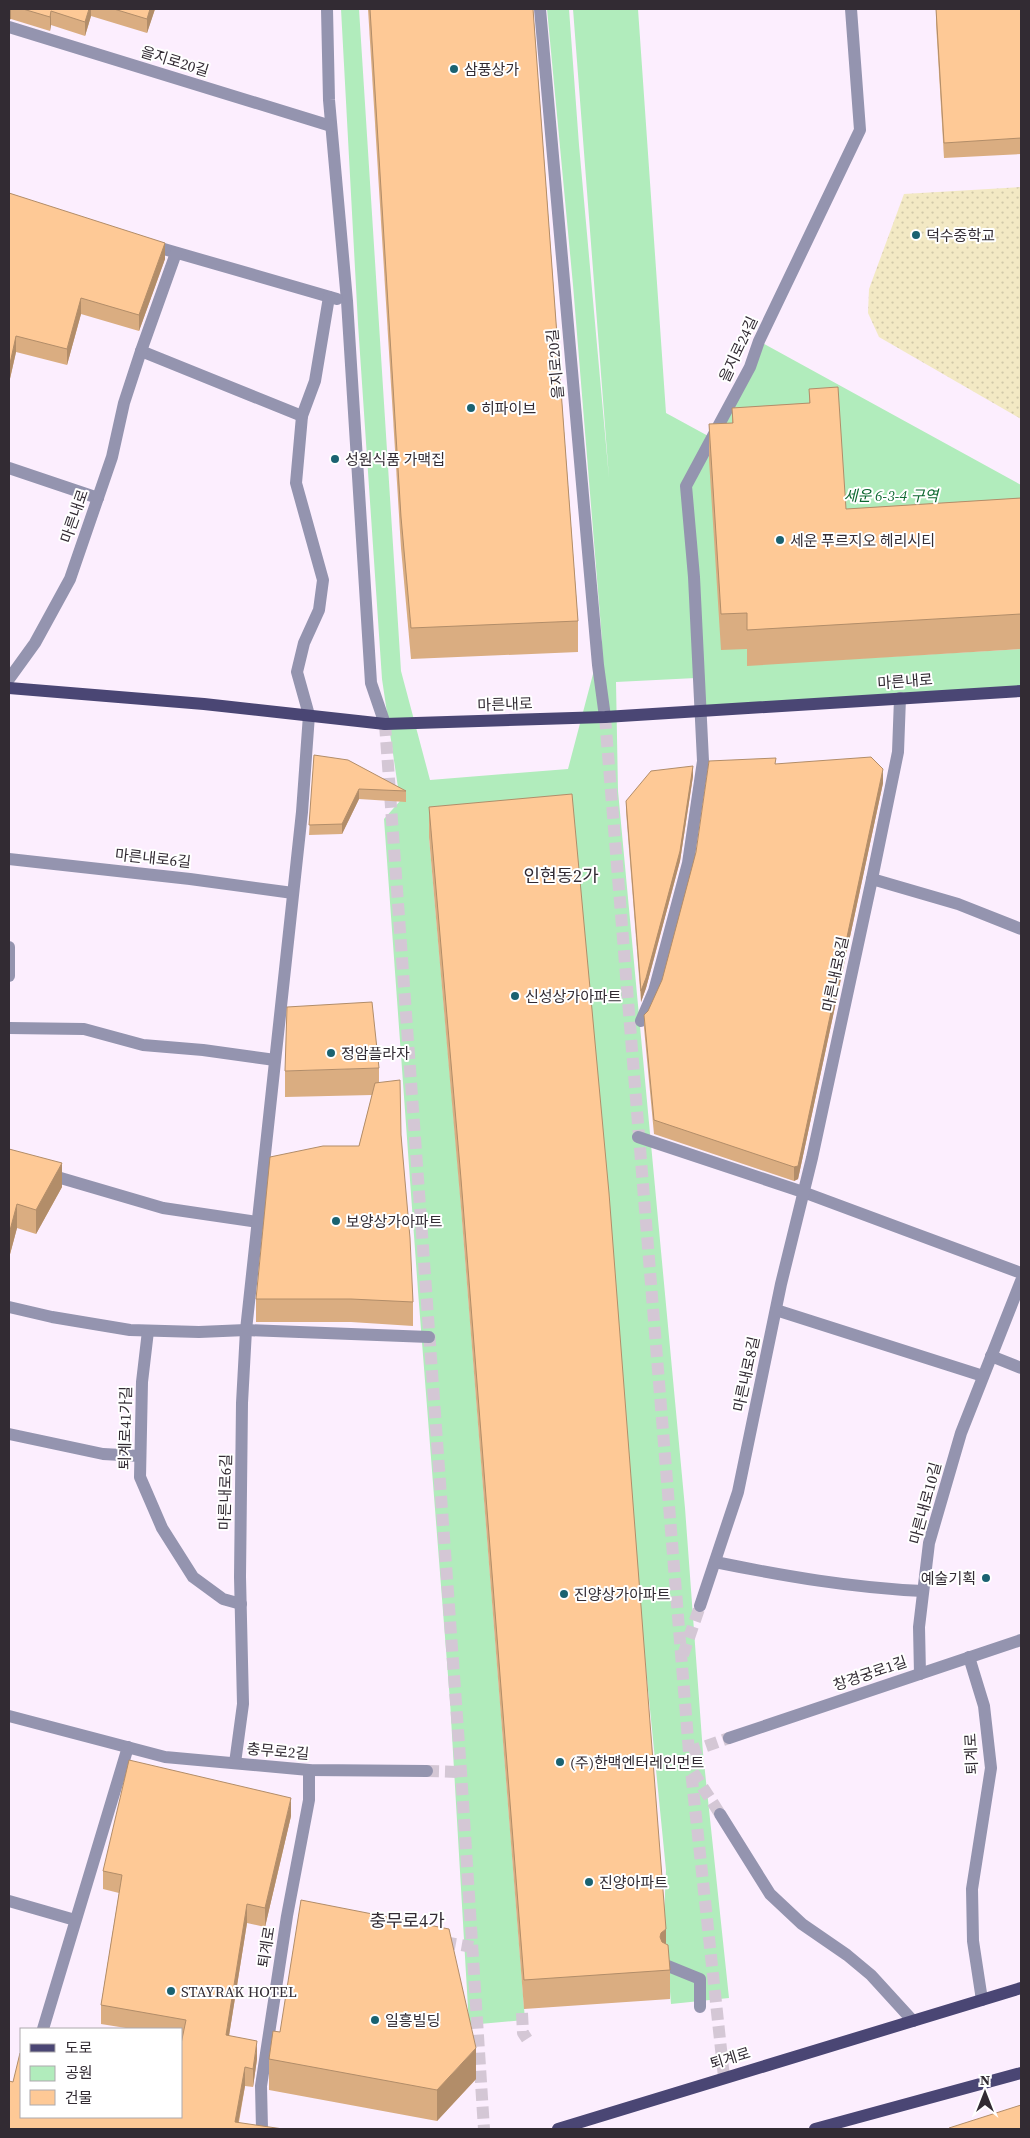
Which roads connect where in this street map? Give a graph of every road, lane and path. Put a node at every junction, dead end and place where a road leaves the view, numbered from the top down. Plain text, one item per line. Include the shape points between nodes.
1 (326, 9) edge
2 (540, 9) edge
3 (850, 9) edge
4 (9, 27) edge
5 (331, 126) junction
6 (139, 242) edge
7 (176, 254) junction
8 (329, 297) junction
9 (347, 301) junction
10 (141, 351) junction
11 (302, 416) junction
12 (9, 468) edge
13 (98, 498) junction
14 (9, 679) edge
15 (9, 688) edge
16 (1021, 691) edge
17 (900, 698) junction
18 (702, 711) junction
19 (309, 715) junction
20 (605, 717) junction
21 (385, 724) junction
22 (9, 859) edge
23 (872, 879) junction
24 (293, 893) junction
25 (1021, 929) edge
26 (9, 947) edge
27 (9, 976) edge
28 (642, 1021) dead end
29 (9, 1028) edge
30 (275, 1060) junction
31 (638, 1137) dead end
32 (37, 1171) edge
33 (803, 1192) junction
34 (258, 1222) junction
35 (1021, 1273) edge
36 (1021, 1281) edge
37 (9, 1307) edge
38 (776, 1310) junction
39 (246, 1330) junction
40 (148, 1331) junction
41 (430, 1337) dead end
42 (991, 1356) junction
43 (1021, 1368) edge
44 (983, 1376) junction
45 (9, 1434) edge
46 (140, 1456) junction
47 (715, 1562) junction
48 (923, 1592) junction
49 (241, 1604) junction
50 (700, 1606) tunnel mouth
51 (1021, 1640) edge
52 (969, 1657) junction
53 (920, 1674) junction
54 (9, 1716) edge
55 (729, 1738) tunnel mouth
56 (128, 1747) junction
57 (235, 1763) junction
58 (308, 1770) junction
59 (427, 1771) tunnel mouth
60 (720, 1814) tunnel mouth
61 (9, 1901) edge
62 (75, 1920) junction
63 (668, 1966) edge
64 (1021, 1988) edge
65 (982, 2000) junction
66 (700, 2007) dead end
67 (913, 2021) junction
68 (42, 2028) edge
69 (1021, 2073) edge
70 (262, 2129) edge
71 (558, 2129) edge
72 (815, 2129) edge

1 - 5 street
2 - 20 street, 을지로20길
3 - 18 street, 을지로24길 via 860,130 759,341 750,367 686,486
4 - 5 street, 을지로20길
5 - 9 street
6 - 7 street
7 - 8 street
7 - 10 street, 마른내로
8 - 9 street
8 - 11 street via 315,381
9 - 21 street via 372,683
10 - 11 street
10 - 13 street, 마른내로
11 - 19 street via 296,483 323,580 319,610 304,644 297,672
12 - 13 street
13 - 14 street, 마른내로 via 70,579 35,644
15 - 19 main road, 마른내로
16 - 17 main road, 마른내로
17 - 18 main road, 마른내로
17 - 23 street, 마른내로8길 via 898,752
18 - 20 main road, 마른내로
18 - 28 street via 704,761 688,863 654,991
19 - 21 main road, 마른내로
19 - 24 street, 마른내로6길
20 - 21 main road, 마른내로
22 - 24 street, 마른내로6길
23 - 25 street via 958,904
23 - 33 street, 마른내로8길
24 - 30 street, 마른내로6길
26 - 27 street
29 - 30 street via 84,1029 143,1045
30 - 34 street, 마른내로6길
31 - 33 street
32 - 34 street via 162,1208
33 - 35 street
33 - 38 street, 마른내로8길
34 - 39 street, 마른내로6길
36 - 42 street, 마른내로10길
37 - 40 street
38 - 44 street
38 - 47 street, 마른내로8길 via 738,1492
39 - 40 street
39 - 41 street
39 - 49 street, 마른내로6길 via 242,1402
40 - 46 street, 퇴계로41가길 via 142,1382
42 - 43 street
42 - 44 street, 마른내로10길
44 - 48 street, 마른내로10길 via 961,1434 929,1543
45 - 46 street via 103,1454
46 - 49 street, 퇴계로41가길 via 140,1477 162,1528 193,1576 223,1599
47 - 48 street via 804,1580
47 - 50 street, 마른내로8길
48 - 53 street, 마른내로10길 via 919,1627
49 - 57 street, 마른내로6길 via 244,1704
51 - 52 street, 창경궁로1길
52 - 53 street, 창경궁로1길
52 - 65 street, 퇴계로 via 984,1706 991,1768 972,1889 973,1941
53 - 55 street, 창경궁로1길
54 - 56 street, 충무로2길
56 - 57 street, 충무로2길 via 165,1757
56 - 62 street
57 - 58 street, 충무로2길
58 - 59 street, 충무로2길
58 - 70 street, 퇴계로 via 308,1800 292,1917 262,2086
60 - 67 street via 770,1894 802,1924 871,1975
61 - 62 street
62 - 68 street
63 - 66 street via 700,1979
64 - 65 main road, 퇴계로
65 - 67 main road, 퇴계로
67 - 71 main road, 퇴계로
69 - 72 main road

